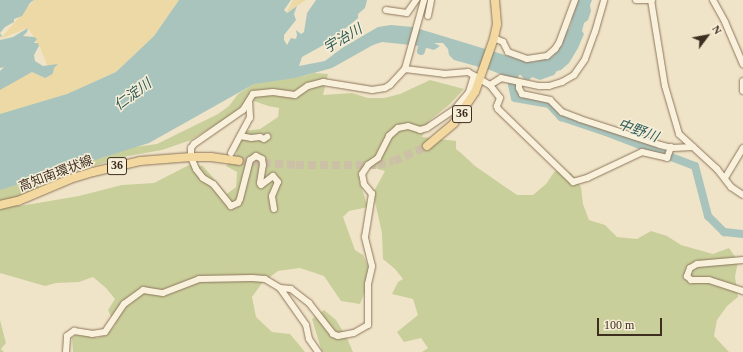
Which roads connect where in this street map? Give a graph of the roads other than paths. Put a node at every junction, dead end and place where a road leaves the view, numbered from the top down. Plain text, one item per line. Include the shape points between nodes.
1 (416, 0) edge
2 (424, 0) edge
3 (431, 0) edge
4 (495, 0) edge
5 (575, 0) edge
6 (604, 0) edge
7 (636, 0) edge
8 (651, 0) edge
9 (713, 0) edge
10 (386, 10) dead end
11 (428, 16) dead end
12 (493, 42) junction
13 (743, 64) edge
14 (405, 69) junction
15 (479, 76) junction
16 (743, 81) edge
17 (519, 83) junction
18 (490, 85) junction
19 (743, 91) edge
20 (249, 101) junction
21 (240, 136) junction
22 (267, 137) dead end
23 (428, 146) tunnel mouth
24 (671, 147) junction
25 (693, 147) junction
26 (743, 148) edge
27 (231, 153) dead end
28 (191, 157) junction
29 (239, 161) tunnel mouth
30 (725, 178) junction
31 (743, 195) edge
32 (0, 204) edge
33 (274, 209) dead end
34 (743, 260) edge
35 (280, 288) junction
36 (743, 291) edge
37 (66, 352) edge
38 (318, 352) edge

1 - 10 street via 407,13
2 - 14 street
3 - 11 street
4 - 12 main road, 36 via 497,24
5 - 12 street via 559,43 547,56 527,59 508,52 503,42
6 - 17 street via 585,59 574,75 549,86
7 - 8 street
8 - 25 street via 669,100 679,134
9 - 13 street
12 - 15 main road, 36
14 - 15 street via 444,74 468,72
14 - 20 street via 390,85 378,90 323,82 308,86 295,94 253,94
15 - 18 street
15 - 23 main road, 36 via 463,113 448,130
15 - 35 street via 454,110 427,128 398,128 389,136 378,158 368,165 362,174 364,184 372,194 365,237 372,266 368,284 368,325 354,333 338,336 333,334 309,303 291,288
16 - 19 street
17 - 18 street via 501,78
17 - 24 street via 522,94 550,100 562,112
18 - 24 street via 500,98 496,106 498,109 573,182 642,152 667,158
20 - 21 street via 250,118
20 - 28 street via 243,110 194,144 191,148
21 - 22 street via 260,137 264,140
21 - 27 street
24 - 25 street
25 - 30 street
26 - 30 street
28 - 29 main road, 高知南環状線 / 36
28 - 32 main road, 高知南環状線 / 36 via 140,160 92,172 18,201
28 - 33 street via 203,178 213,184 231,206 240,199 250,160 252,157 258,157 263,162 260,184 273,176 278,182 272,196
30 - 31 street via 731,187
34 - 36 street via 697,264 690,268 687,276 691,280 708,280
35 - 37 street via 265,279 252,278 199,279 163,293 143,290 129,298 105,332 92,334 74,331 68,336
35 - 38 street via 306,325 309,339

